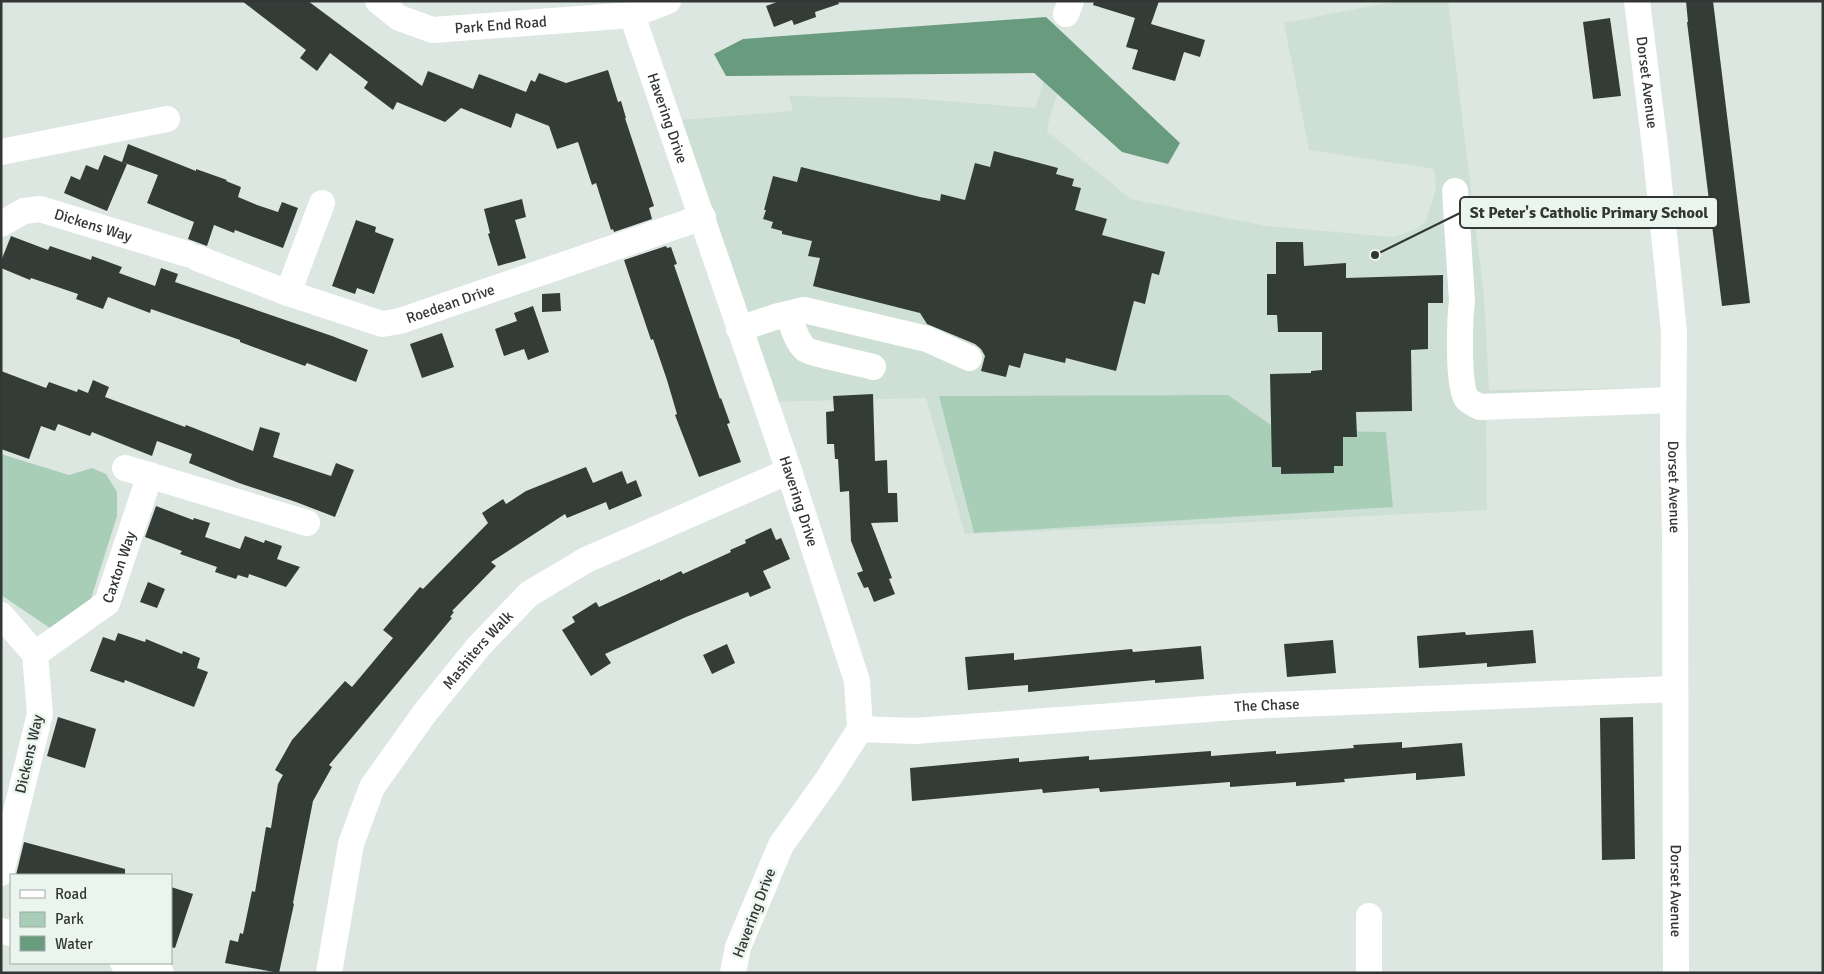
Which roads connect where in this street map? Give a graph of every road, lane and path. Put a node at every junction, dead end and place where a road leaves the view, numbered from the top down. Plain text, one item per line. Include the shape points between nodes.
1 (378, 1) edge
2 (668, 1) edge
3 (1637, 1) edge
4 (632, 15) junction
5 (167, 119) dead end
6 (1, 152) edge
7 (1455, 191) dead end
8 (322, 203) dead end
9 (703, 218) junction
10 (1, 224) edge
11 (192, 256) joint
12 (288, 293) junction
13 (788, 314) junction
14 (739, 329) junction
15 (970, 358) dead end
16 (873, 366) dead end
17 (1673, 400) junction
18 (125, 468) dead end
19 (789, 471) junction
20 (150, 475) junction
21 (307, 523) dead end
22 (1, 615) edge
23 (35, 654) junction
24 (1674, 689) junction
25 (860, 729) junction
26 (1, 873) edge
27 (1368, 916) dead end
28 (127, 964) edge
29 (161, 973) edge
30 (329, 973) edge
31 (733, 973) edge
32 (1369, 973) edge
33 (1676, 973) edge

1 - 4 street, Park End Road via 399,18 433,30
2 - 4 street, Park End Road
3 - 17 street, Dorset Avenue via 1674,332
4 - 9 street, Havering Drive
5 - 6 street
7 - 17 street via 1460,241 1462,387 1466,398 1480,408
8 - 12 street
9 - 12 street, Roedean Drive via 382,324
9 - 14 street, Havering Drive
10 - 11 street, Dickens Way via 24,211 40,209
11 - 12 street, Roedean Drive
13 - 14 street
13 - 15 street via 804,310 927,339
13 - 16 street via 801,344 810,353
14 - 19 street, Havering Drive
17 - 24 street, Dorset Avenue
18 - 20 street
19 - 25 street, Havering Drive via 857,681
19 - 30 street, Mashiters Walk via 586,560 529,594 479,646 424,714 372,788 351,844
20 - 21 street
20 - 23 street, Caxton Way via 106,603
22 - 23 street
23 - 26 street, Dickens Way via 40,714
24 - 25 street, The Chase via 1247,706 914,731
24 - 33 street, Dorset Avenue
25 - 31 street, Havering Drive via 781,845 738,947
27 - 32 street
28 - 29 street

